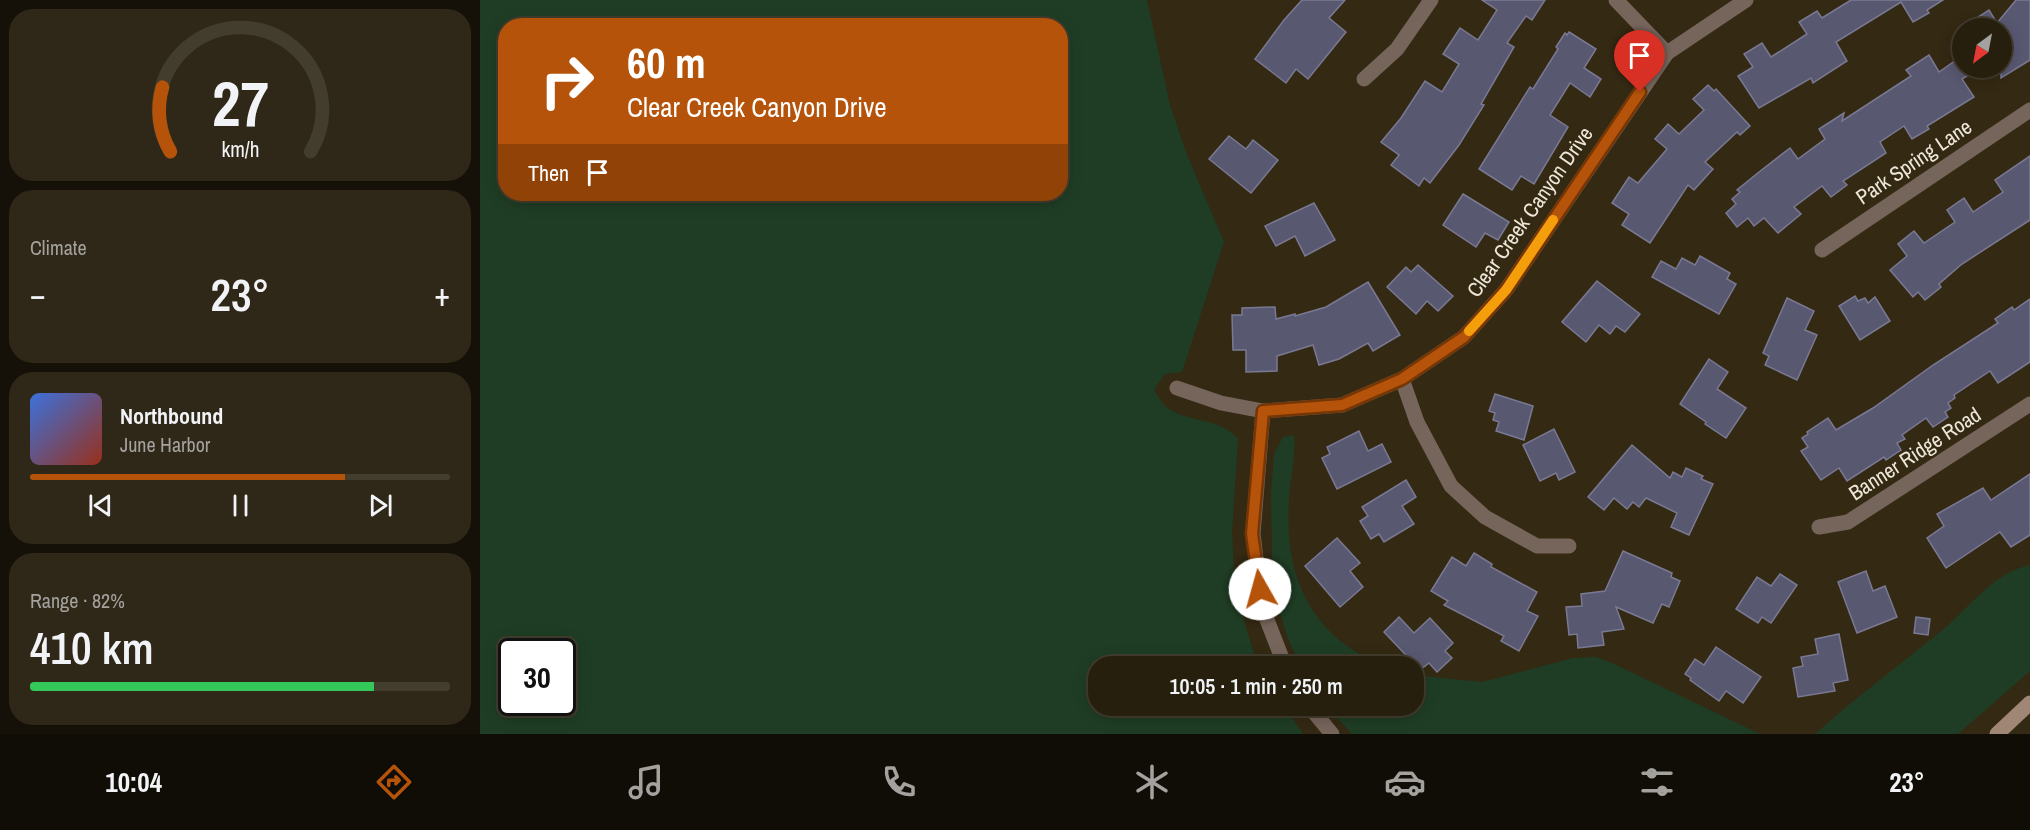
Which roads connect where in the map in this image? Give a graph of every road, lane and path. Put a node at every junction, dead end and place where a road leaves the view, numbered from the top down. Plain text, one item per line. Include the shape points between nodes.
1 (1431, 0) edge
2 (1616, 0) edge
3 (1746, 0) edge
4 (1667, 53) junction
5 (1364, 79) dead end
6 (2030, 110) edge
7 (1822, 250) dead end
8 (1402, 379) junction
9 (1177, 388) dead end
10 (2030, 404) edge
11 (1263, 411) junction
12 (1819, 527) dead end
13 (1569, 546) dead end
14 (1281, 656) edge
15 (2030, 704) edge
16 (1317, 716) edge
17 (1332, 734) edge
18 (1997, 734) edge

1 - 5 street via 1397,49
2 - 4 street
3 - 4 street, Clear Creek Canyon Drive
4 - 8 street, Clear Creek Canyon Drive via 1506,290 1464,337
6 - 7 street, Park Spring Lane
8 - 11 street, Clear Creek Canyon Drive via 1342,405
8 - 13 street via 1417,422 1452,486 1485,517 1537,546
9 - 11 street, Clear Creek Canyon Drive via 1221,403
10 - 12 street, Banner Ridge Road via 1848,522
11 - 14 street via 1252,534 1262,607
15 - 18 main road
16 - 17 street

